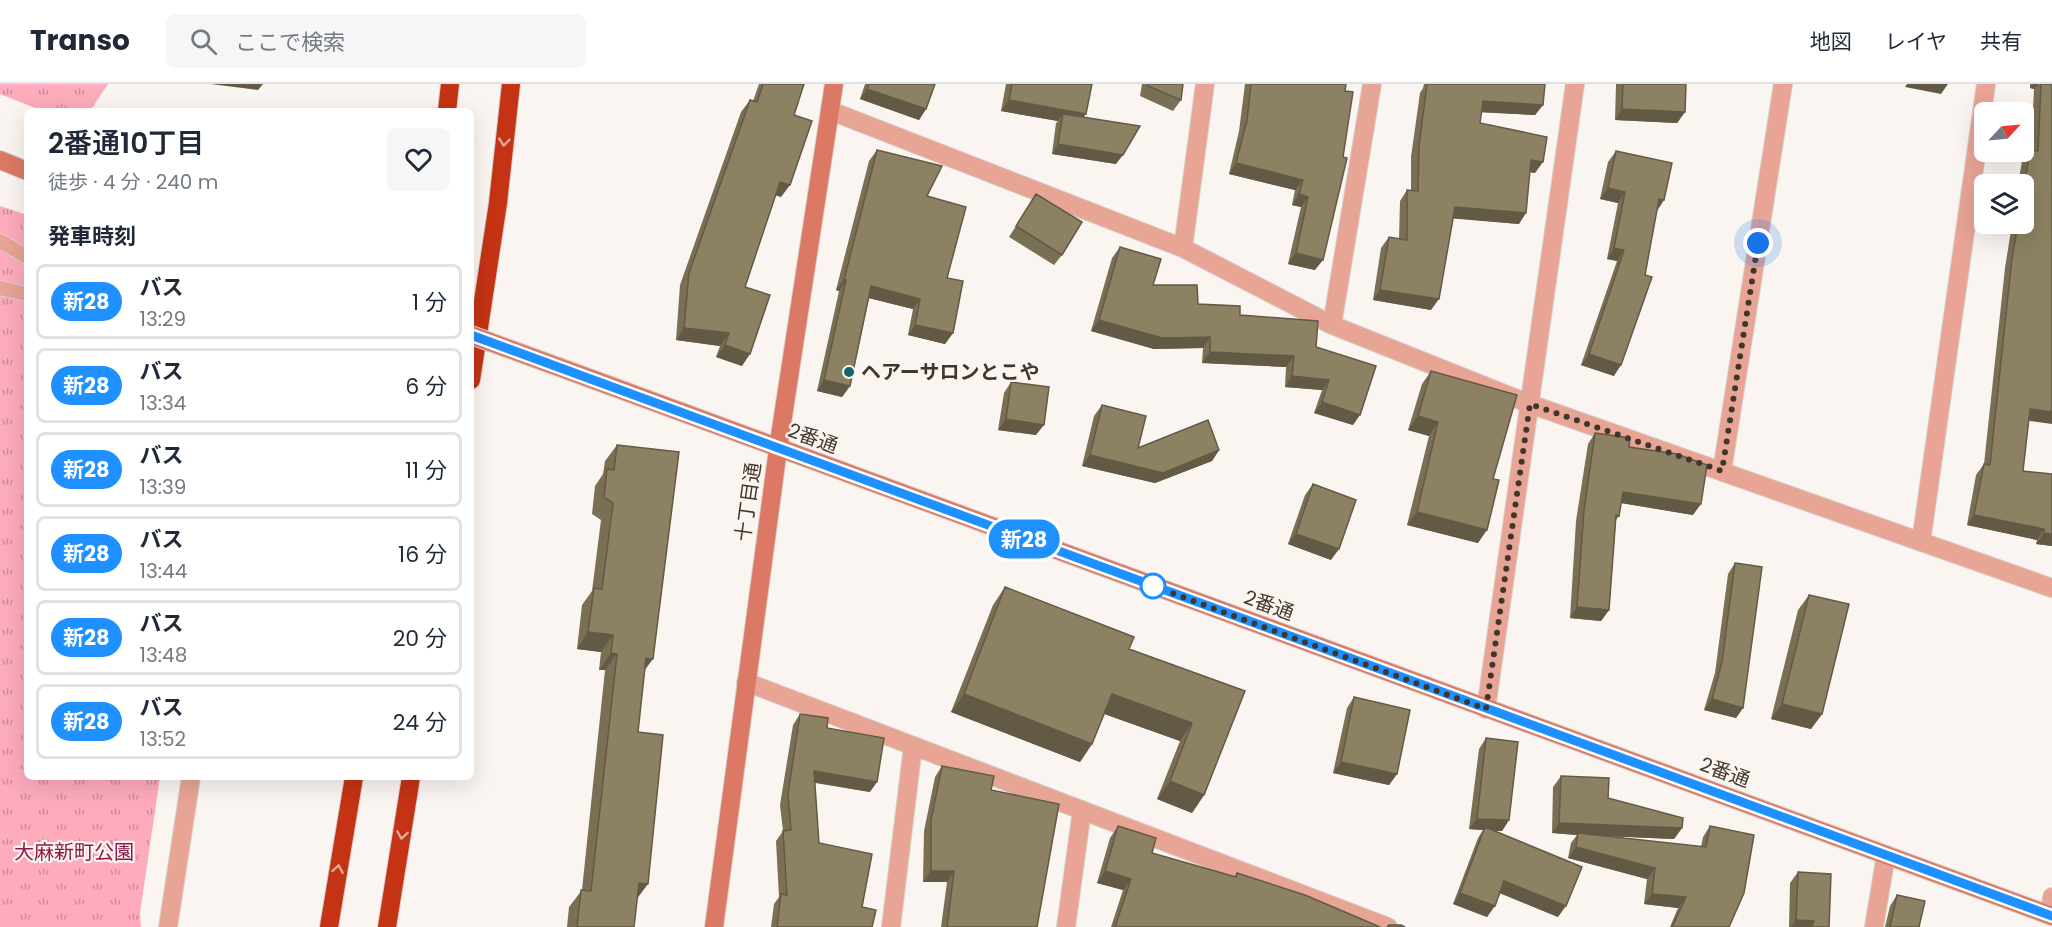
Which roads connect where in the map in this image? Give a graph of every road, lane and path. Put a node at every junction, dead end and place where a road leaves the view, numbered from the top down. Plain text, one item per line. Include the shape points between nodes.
1 (450, 84) edge
2 (511, 84) edge
3 (834, 84) edge
4 (1205, 84) edge
5 (1372, 84) edge
6 (1575, 84) edge
7 (1783, 84) edge
8 (1986, 84) edge
9 (447, 108) edge
10 (831, 111) junction
11 (0, 160) edge
12 (24, 170) edge
13 (0, 241) edge
14 (1183, 248) junction
15 (24, 255) edge
16 (0, 288) edge
17 (24, 293) edge
18 (1332, 325) junction
19 (474, 336) edge
20 (474, 360) edge
21 (1530, 404) junction
22 (778, 449) junction
23 (1722, 471) junction
24 (1921, 542) junction
25 (2052, 588) edge
26 (746, 682) junction
27 (1486, 709) junction
28 (913, 746) junction
29 (191, 780) edge
30 (354, 780) edge
31 (411, 780) edge
32 (1082, 810) junction
33 (1886, 855) junction
34 (2051, 910) edge
35 (168, 927) edge
36 (329, 927) edge
37 (387, 927) edge
38 (714, 927) edge
39 (891, 927) edge
40 (1066, 927) edge
41 (1388, 927) edge
42 (1874, 927) edge

1 - 9 highway
2 -> 20 highway
3 - 10 main road, 十丁目通
4 - 14 street
5 - 18 street
6 - 21 street
7 - 23 street
8 - 24 street
10 - 14 street
10 - 22 main road, 十丁目通
11 - 12 main road
13 - 15 lane
14 - 18 street
16 - 17 lane
18 - 21 street
19 - 22 main road, 2番通, bridge
21 - 23 street
21 - 27 street
22 - 26 main road, 十丁目通
22 - 27 main road, 2番通
23 - 24 street
24 - 25 street
26 - 28 street
26 - 38 main road, 十丁目通
27 - 33 main road, 2番通
28 - 32 street
28 - 39 street
29 - 35 street
36 -> 30 highway
31 -> 37 highway
32 - 40 street
32 - 41 street
33 - 34 main road, 2番通
33 - 42 street

